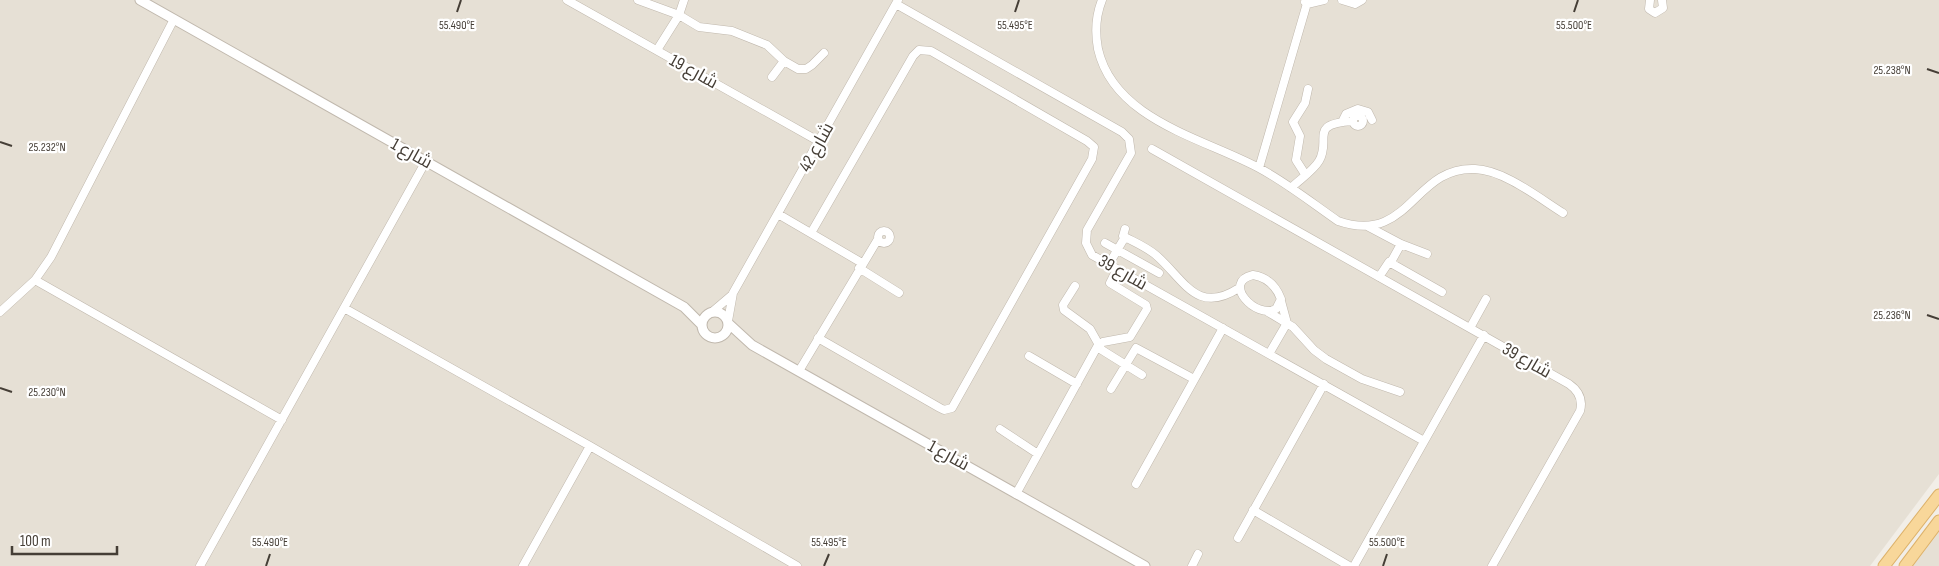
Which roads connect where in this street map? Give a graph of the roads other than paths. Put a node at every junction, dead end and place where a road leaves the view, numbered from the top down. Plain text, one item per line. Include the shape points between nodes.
1 (140, 0) edge
2 (567, 0) edge
3 (638, 0) edge
4 (684, 0) edge
5 (1102, 0) edge
6 (1324, 0) edge
7 (1342, 0) edge
8 (1362, 0) edge
9 (1650, 0) edge
10 (1662, 0) edge
11 (1306, 1) edge
12 (897, 2) edge
13 (679, 15) junction
14 (174, 19) junction
15 (657, 50) junction
16 (824, 53) dead end
17 (784, 61) junction
18 (772, 77) dead end
19 (1308, 90) dead end
20 (1342, 122) junction
21 (820, 142) junction
22 (1152, 149) dead end
23 (426, 161) junction
24 (1259, 168) junction
25 (1305, 174) junction
26 (1291, 188) junction
27 (1564, 212) dead end
28 (778, 214) junction
29 (1367, 226) junction
30 (811, 233) junction
31 (878, 239) dead end
32 (1104, 243) dead end
33 (1401, 244) junction
34 (1117, 250) junction
35 (1427, 254) dead end
36 (1391, 262) junction
37 (1108, 264) junction
38 (860, 266) junction
39 (1117, 269) junction
40 (1159, 274) dead end
41 (1379, 277) junction
42 (34, 280) junction
43 (1075, 286) dead end
44 (1239, 288) junction
45 (1442, 292) dead end
46 (733, 293) junction
47 (899, 293) dead end
48 (1486, 299) dead end
49 (1281, 300) junction
50 (684, 307) junction
51 (344, 308) junction
52 (0, 312) edge
53 (711, 312) junction
54 (1268, 312) junction
55 (728, 322) junction
56 (1287, 323) junction
57 (702, 326) junction
58 (1223, 328) junction
59 (1470, 328) junction
60 (1484, 335) junction
61 (721, 337) junction
62 (818, 338) junction
63 (752, 345) junction
64 (1098, 346) junction
65 (1269, 354) junction
66 (1029, 356) dead end
67 (1125, 364) junction
68 (799, 371) junction
69 (1142, 375) dead end
70 (1194, 379) junction
71 (1077, 384) junction
72 (1324, 384) junction
73 (1111, 389) dead end
74 (1400, 392) dead end
75 (282, 420) junction
76 (1000, 429) dead end
77 (1424, 441) junction
78 (590, 446) junction
79 (1038, 454) junction
80 (1136, 484) dead end
81 (1016, 494) junction
82 (1939, 495) edge
83 (1253, 510) junction
84 (1939, 521) edge
85 (1238, 538) dead end
86 (1198, 554) dead end
87 (200, 566) edge
88 (523, 566) edge
89 (797, 566) edge
90 (1145, 566) edge
91 (1192, 566) edge
92 (1349, 566) edge
93 (1354, 566) edge
94 (1492, 566) edge
95 (1884, 566) edge
96 (1905, 566) edge

1 - 14 street, شارع 1
2 - 15 street, شارع 19
3 - 13 street
4 - 13 street
5 - 24 street via 1096,32 1100,58 1110,79 1127,100 1158,120
6 - 11 street
7 - 8 street via 1355,4
9 - 10 street via 1648,7 1655,13 1663,8
11 - 24 street
12 - 21 street, شارع 42
12 - 37 street, شارع 39 via 1129,139 1131,153 1085,237 1092,255
13 - 15 street
13 - 17 street via 699,27 732,32 768,45
14 - 23 street, شارع 1
14 - 42 street via 58,245
15 - 21 street, شارع 19
16 - 17 street via 804,70
17 - 18 street
19 - 25 street via 1305,103 1293,122 1301,140 1296,160
20 - 20 street via 1346,114 1358,109 1368,112 1373,120 1363,120 1358,126 1353,121
20 - 25 street via 1327,128 1322,138 1319,161
21 - 28 street, شارع 42
22 - 41 street, شارع 39
23 - 50 street, شارع 1
23 - 51 street
24 - 26 street
25 - 26 street
26 - 29 street via 1338,221
27 - 29 street via 1493,172 1459,170 1442,175 1428,185 1392,219
28 - 30 street
28 - 46 street, شارع 42
29 - 33 street
30 - 38 street
30 - 62 street via 919,50 932,52 1094,146 1092,159 952,408 940,408
31 - 38 street
32 - 34 street
33 - 35 street
33 - 36 street
34 - 37 street
34 - 40 street
34 - 44 street via 1125,233 1154,253 1187,288 1204,298 1222,297
36 - 41 street
36 - 45 street
37 - 39 street, شارع 39
38 - 47 street
38 - 62 street
39 - 58 street, شارع 39
39 - 64 street via 1110,284 1145,304 1148,309 1130,337
41 - 59 street, شارع 39
42 - 52 street
42 - 75 street
43 - 64 street via 1063,305 1064,310 1090,329
44 - 49 street via 1246,277 1260,276 1273,286
44 - 54 street via 1250,304
46 - 53 street, شارع 42
46 - 55 street, شارع 42
48 - 59 street
49 - 54 street via 1276,309
49 - 56 street
50 - 53 street, شارع 1
50 - 57 street, شارع 1
51 - 75 street
51 - 78 street
53 - 55 street via 723,314
53 - 57 street via 703,319
54 - 56 street
55 - 61 street
55 - 63 street, شارع 1
56 - 65 street
56 - 74 street via 1326,359 1362,378
57 - 61 street via 710,337
58 - 65 street, شارع 39
58 - 70 street
59 - 60 street, شارع 39
60 - 77 street
60 - 94 street, شارع 39 via 1574,387 1581,401 1580,411
61 - 63 street, شارع 1
62 - 68 street
63 - 68 street, شارع 1
64 - 67 street
64 - 71 street
65 - 72 street, شارع 39
66 - 71 street
67 - 69 street
67 - 70 street via 1138,348
67 - 73 street
68 - 81 street, شارع 1
70 - 80 street
71 - 79 street
72 - 77 street, شارع 39
72 - 83 street
75 - 87 street
76 - 79 street
77 - 93 street
78 - 88 street
78 - 89 street
79 - 81 street
81 - 90 street, شارع 1
82 - 95 main road
83 - 85 street
83 - 92 street
84 - 96 main road
86 - 91 street

